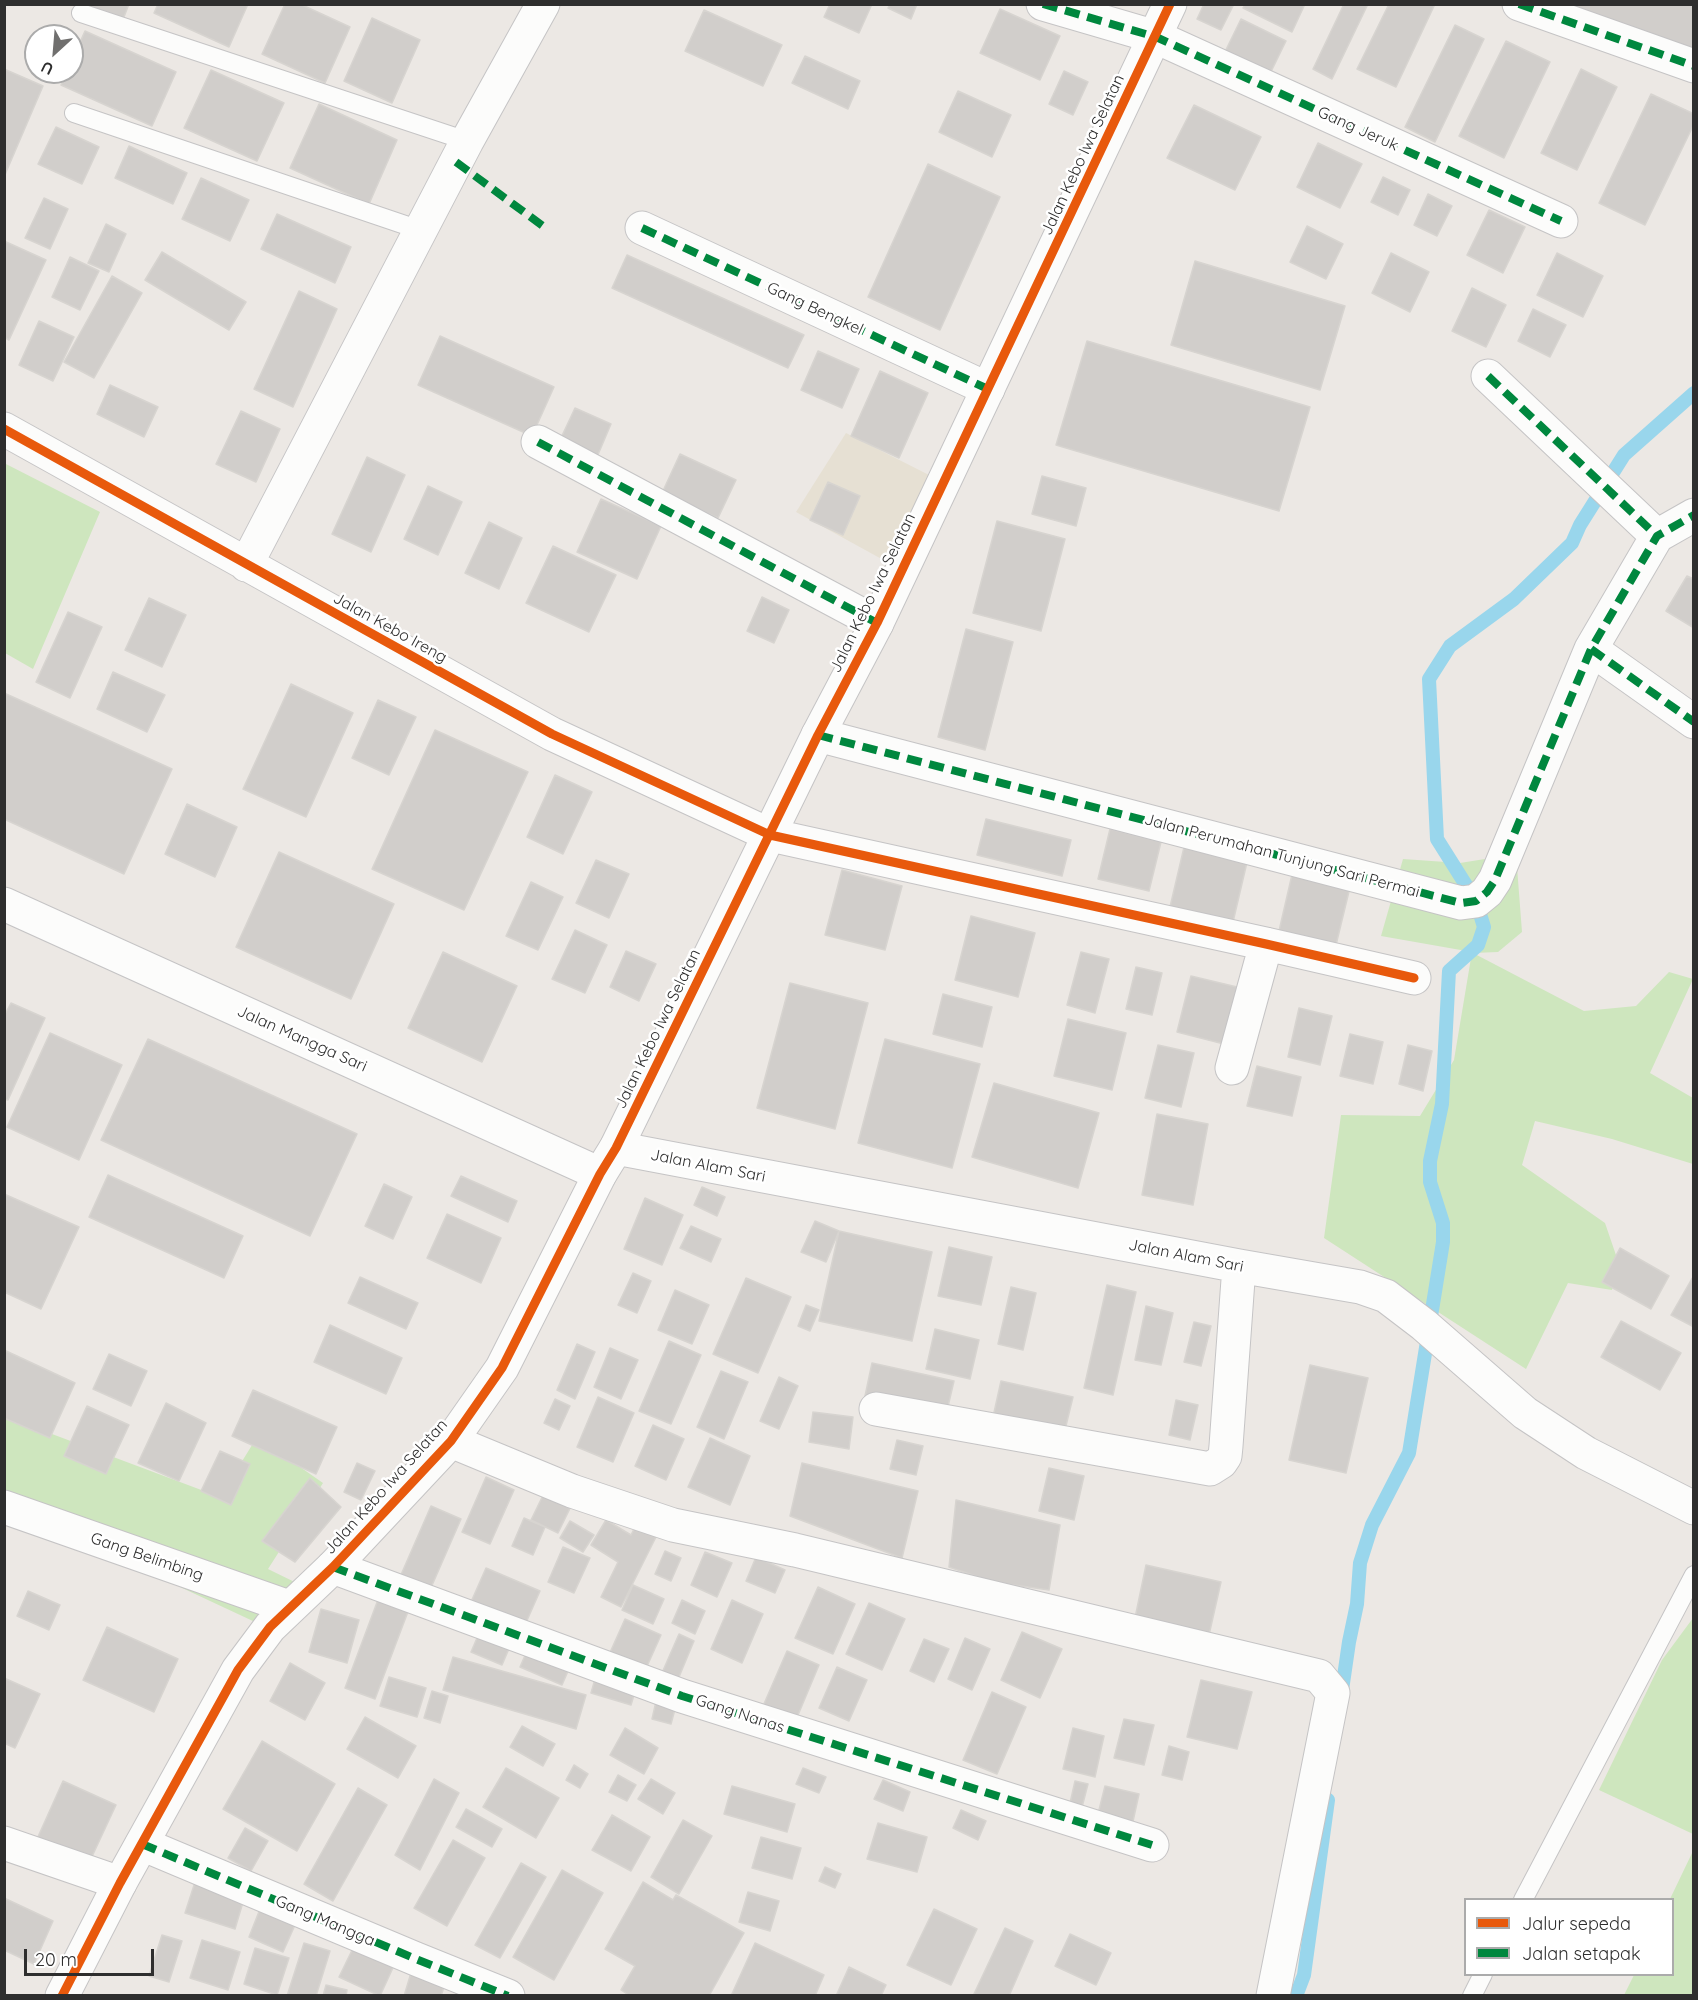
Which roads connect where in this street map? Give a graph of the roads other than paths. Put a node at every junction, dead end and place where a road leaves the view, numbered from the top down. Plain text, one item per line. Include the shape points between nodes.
1 (543, 4) edge
2 (1043, 4) edge
3 (1170, 4) edge
4 (1519, 4) edge
5 (81, 13) dead end
6 (1156, 38) junction
7 (1694, 66) edge
8 (74, 113) dead end
9 (467, 141) junction
10 (1561, 220) dead end
11 (642, 228) dead end
12 (420, 230) junction
13 (1488, 376) dead end
14 (988, 389) junction
15 (4, 429) edge
16 (538, 442) dead end
17 (1694, 514) edge
18 (1657, 536) junction
19 (246, 565) junction
20 (877, 623) junction
21 (1591, 649) junction
22 (1694, 722) edge
23 (818, 735) junction
24 (770, 835) junction
25 (4, 904) edge
26 (1266, 944) junction
27 (1414, 978) dead end
28 (1232, 1068) dead end
29 (608, 1161) junction
30 (1239, 1266) junction
31 (876, 1408) dead end
32 (452, 1440) junction
33 (4, 1507) edge
34 (1694, 1508) edge
35 (333, 1568) junction
36 (1694, 1575) edge
37 (289, 1607) junction
38 (4, 1843) edge
39 (142, 1844) junction
40 (1152, 1845) dead end
41 (120, 1883) junction
42 (1523, 1898) edge
43 (1482, 1976) edge
44 (62, 1995) edge
45 (508, 1995) edge
46 (1273, 1995) edge
47 (1472, 1995) edge

1 - 9 street
2 - 6 street, Gang Jeruk
3 - 6 street, Jalan Kebo Iwa Selatan
4 - 7 street
5 - 9 lane
6 - 10 street, Gang Jeruk
6 - 14 street, Jalan Kebo Iwa Selatan
8 - 12 lane
9 - 12 street
11 - 14 street, Gang Bengkel
12 - 19 street
13 - 18 street
14 - 20 street, Jalan Kebo Iwa Selatan
15 - 19 street, Jalan Kebo Ireng
16 - 20 street
17 - 18 street
18 - 21 street, Jalan Perumahan Tunjung Sari Permai
19 - 24 street, Jalan Kebo Ireng via 552,734
20 - 23 street, Jalan Kebo Iwa Selatan
21 - 22 street
21 - 23 street, Jalan Perumahan Tunjung Sari Permai via 1495,880 1476,901 1461,903
23 - 24 street, Jalan Kebo Iwa Selatan
24 - 26 street, Jalan Kebo Ireng
24 - 29 street, Jalan Kebo Iwa Selatan
25 - 29 street, Jalan Mangga Sari
26 - 27 street, Jalan Kebo Ireng
26 - 28 street
29 - 30 street, Jalan Alam Sari
29 - 32 street, Jalan Kebo Iwa Selatan via 502,1368
30 - 31 street via 1225,1456 1210,1469
30 - 34 street, Jalan Alam Sari via 1360,1287 1386,1296 1525,1413 1586,1453
32 - 35 street, Jalan Kebo Iwa Selatan
32 - 46 street via 572,1491 673,1525 795,1550 1319,1676 1333,1693
33 - 37 street, Gang Belimbing
35 - 37 street, Jalan Kebo Iwa Selatan
35 - 40 street, Gang Nanas via 682,1696
36 - 42 lane
37 - 39 street, Jalan Kebo Iwa Selatan via 238,1670
38 - 41 street
39 - 41 street, Jalan Kebo Iwa Selatan
39 - 45 street, Gang Mangga
41 - 44 street, Jalan Kebo Iwa Selatan
43 - 47 lane

